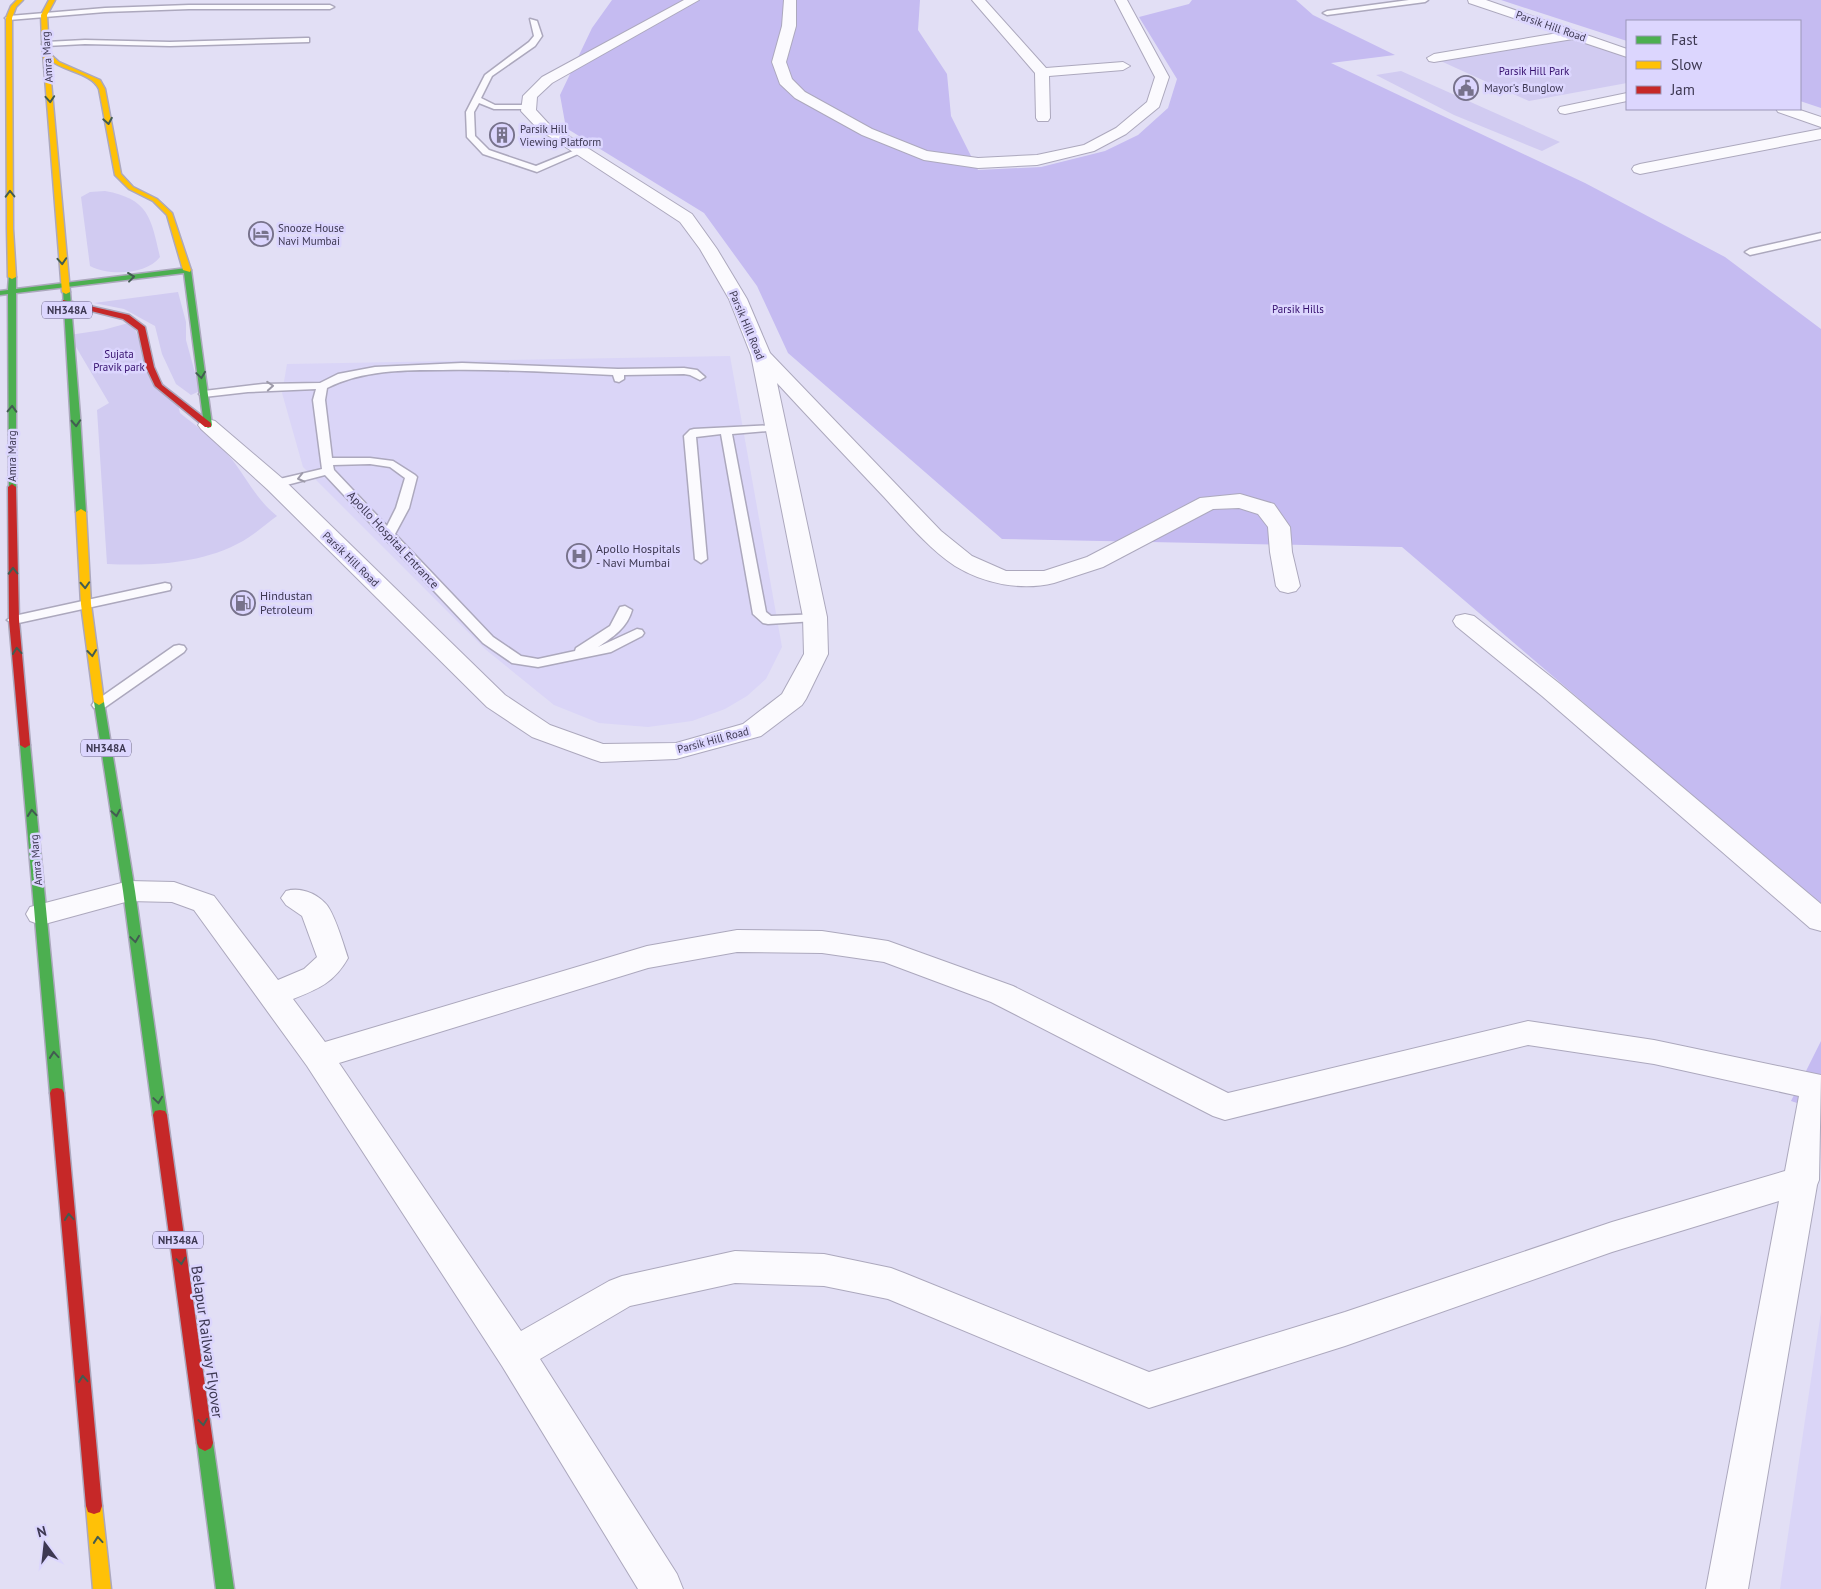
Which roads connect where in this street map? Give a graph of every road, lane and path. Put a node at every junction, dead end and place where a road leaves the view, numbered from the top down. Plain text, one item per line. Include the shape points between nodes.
1 (20, 0) edge
2 (52, 0) edge
3 (693, 0) edge
4 (790, 0) edge
5 (978, 0) edge
6 (1121, 0) edge
7 (1425, 0) edge
8 (1474, 0) edge
9 (330, 7) dead end
10 (1328, 13) dead end
11 (44, 15) junction
12 (9, 18) junction
13 (533, 21) dead end
14 (1576, 34) junction
15 (306, 40) dead end
16 (46, 48) junction
17 (1626, 53) edge
18 (1434, 58) dead end
19 (1124, 66) dead end
20 (1042, 72) junction
21 (1626, 97) edge
22 (477, 99) junction
23 (529, 108) junction
24 (1565, 110) dead end
25 (1786, 110) edge
26 (1042, 118) dead end
27 (1821, 122) edge
28 (1821, 134) edge
29 (581, 150) junction
30 (1640, 170) dead end
31 (10, 229) junction
32 (1821, 236) edge
33 (0, 237) edge
34 (1750, 252) dead end
35 (187, 270) junction
36 (65, 285) junction
37 (13, 291) junction
38 (0, 293) edge
39 (95, 298) dead end
40 (62, 302) junction
41 (17, 308) junction
42 (0, 310) edge
43 (761, 355) junction
44 (700, 377) dead end
45 (322, 386) junction
46 (204, 394) dead end
47 (0, 418) edge
48 (208, 424) junction
49 (776, 428) junction
50 (726, 430) junction
51 (11, 437) junction
52 (328, 466) junction
53 (275, 484) junction
54 (388, 535) junction
55 (701, 559) dead end
56 (1288, 586) dead end
57 (165, 587) dead end
58 (86, 604) junction
59 (626, 610) dead end
60 (815, 617) junction
61 (14, 620) junction
62 (1465, 621) dead end
63 (637, 633) dead end
64 (179, 649) dead end
65 (569, 658) junction
66 (99, 705) junction
67 (128, 891) junction
68 (296, 898) dead end
69 (41, 914) junction
70 (1821, 920) edge
71 (272, 995) junction
72 (318, 1057) junction
73 (1819, 1076) edge
74 (1802, 1180) junction
75 (515, 1354) junction
76 (102, 1589) edge
77 (226, 1589) edge
78 (662, 1589) edge
79 (1727, 1589) edge

1 - 12 main road
2 - 11 main road, Amra Marg
3 - 23 street via 547,80 530,96
4 - 6 street via 789,26 779,62 785,81 800,95 867,132 924,155 978,163 1037,160 1089,148 1121,131 1154,104 1162,77
5 - 20 street
7 - 10 lane
8 - 14 street, Parsik Hill Road
9 - 11 lane via 189,7
11 - 12 lane
11 - 16 main road, Amra Marg / NH348A
31 -> 12 main road, Amra Marg
13 - 22 lane via 538,36 490,75
14 - 17 street, Parsik Hill Road
14 - 18 street
15 - 16 lane via 170,44 85,42
16 -> 35 main road via 57,63 98,81 118,175 131,188 155,200 170,214
16 -> 36 main road, Amra Marg / NH348A
19 - 20 street
20 - 26 street
21 - 24 street
22 - 23 lane via 494,107
22 - 29 lane via 470,112 471,137 486,152 537,169
23 - 29 street, Parsik Hill Road via 528,111 543,126
25 - 27 street
28 - 30 street
29 - 43 street, Parsik Hill Road via 686,218 708,248 738,300
31 - 33 main road
31 - 37 main road, Amra Marg
32 - 34 lane
36 -> 35 main road
35 -> 48 main road via 184,287
36 - 37 main road
36 - 40 main road, Amra Marg / NH348A
37 - 38 main road
37 - 41 main road, Amra Marg
39 - 40 main road
40 - 48 main road via 126,317 142,329 150,367 159,386
40 -> 58 main road, Amra Marg / NH348A via 76,416
41 - 42 main road
51 -> 41 main road, Amra Marg
43 - 49 street, Parsik Hill Road
43 - 56 street via 933,536 964,561 1002,578 1046,578 1095,562 1208,503 1240,501 1266,509 1279,528
44 - 45 lane via 684,371 618,375 516,368 405,367 347,375
46 -> 45 lane via 238,388
45 - 52 lane via 319,400
47 - 51 main road
48 - 53 street, Parsik Hill Road
49 - 50 lane
49 - 60 street, Parsik Hill Road
50 - 55 lane via 694,432 690,436
50 - 60 lane via 760,614 768,620
61 -> 51 main road, Amra Marg
52 -> 53 lane
52 - 54 lane, Apollo Hospital Entrance
52 - 54 lane via 370,461 393,464 411,477 397,523
53 - 60 street, Parsik Hill Road via 496,701 541,731 601,753 676,751 752,730 793,700 816,654
54 - 65 lane, Apollo Hospital Entrance via 488,640 502,650 517,660 538,662
57 - 58 lane
58 - 61 lane
58 -> 66 main road, Amra Marg / NH348A
59 - 65 lane via 624,620 612,632
69 -> 61 main road, Amra Marg
62 - 70 street
63 - 65 lane, Apollo Hospital Entrance via 606,649
64 - 66 lane
66 -> 67 main road, Amra Marg / NH348A
67 - 69 street
67 - 71 street via 174,892 204,903
67 -> 77 main road, Belapur Railway Flyover / NH348A
68 - 71 street via 315,910 333,958 328,968 313,978
76 -> 69 main road
71 - 72 street
72 - 73 street via 647,957 737,941 822,942 888,952 1002,994 1225,1107 1528,1034
72 - 75 street
73 - 74 street
74 - 75 street via 1612,1237 1345,1329 1149,1390 891,1284 824,1270 735,1267 622,1292
74 - 79 street
75 - 78 street

